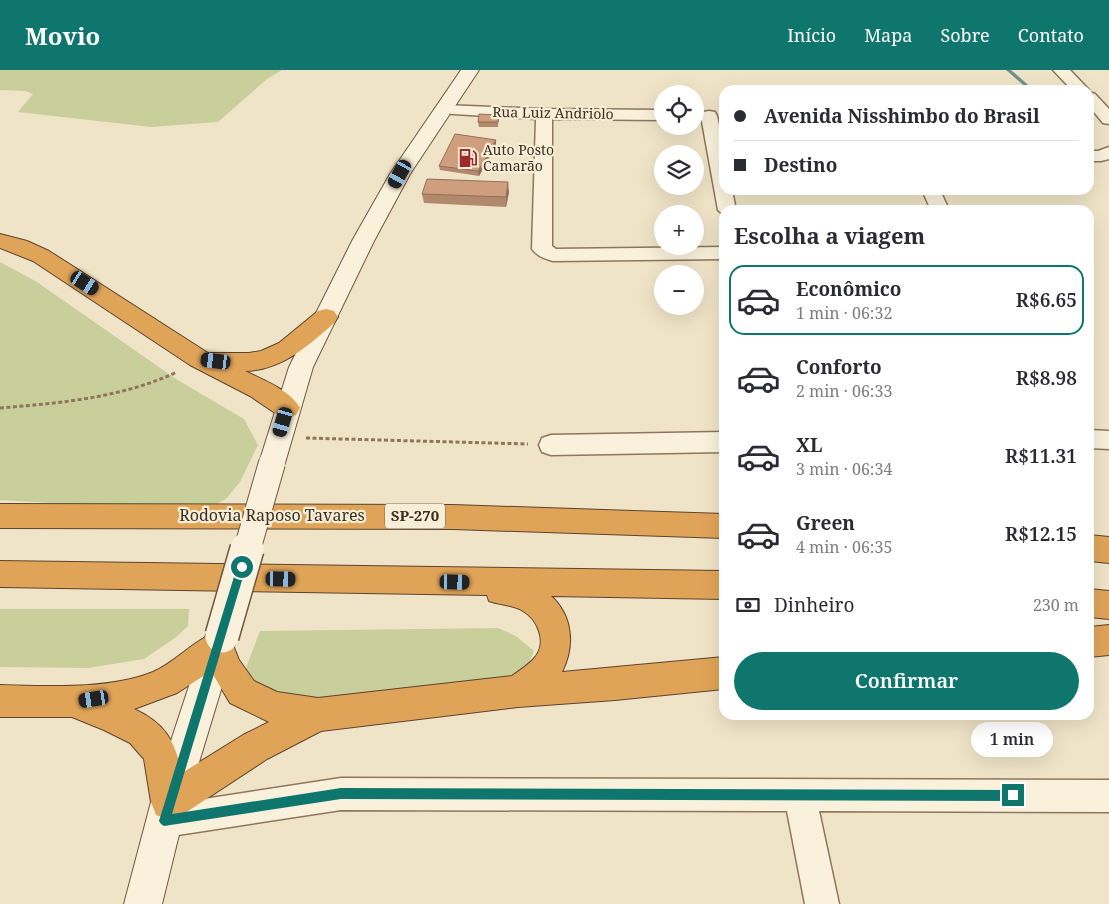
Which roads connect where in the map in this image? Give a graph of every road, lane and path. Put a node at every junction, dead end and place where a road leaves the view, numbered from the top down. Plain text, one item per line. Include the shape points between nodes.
1 (470, 70) edge
2 (1061, 70) edge
3 (1076, 85) edge
4 (1094, 102) edge
5 (444, 110) junction
6 (544, 114) junction
7 (654, 116) edge
8 (709, 116) edge
9 (1109, 119) edge
10 (1109, 152) edge
11 (1094, 156) edge
12 (719, 168) edge
13 (0, 241) edge
14 (719, 253) edge
15 (326, 316) junction
16 (200, 359) junction
17 (0, 408) edge
18 (287, 408) junction
19 (1094, 439) edge
20 (1109, 440) edge
21 (719, 442) edge
22 (551, 445) joint
23 (275, 450) junction
24 (0, 509) edge
25 (106, 515) junction
26 (0, 516) edge
27 (719, 526) edge
28 (1094, 548) edge
29 (1109, 550) edge
30 (0, 574) edge
31 (455, 582) junction
32 (719, 585) edge
33 (1094, 603) edge
34 (1109, 604) edge
35 (1109, 640) edge
36 (220, 641) junction
37 (1094, 642) edge
38 (719, 674) edge
39 (518, 691) junction
40 (0, 702) edge
41 (76, 702) junction
42 (318, 714) junction
43 (800, 795) junction
44 (1109, 796) edge
45 (167, 811) junction
46 (143, 904) edge
47 (822, 904) edge

1 - 5 main road
2 - 3 street
4 - 9 street
5 - 6 street, Rua Luiz Andriolo
5 - 15 main road via 400,174
6 - 7 street, Rua Luiz Andriolo
6 - 14 street via 542,249 553,255
8 - 12 street
10 - 11 street
13 - 16 highway via 48,260
15 - 16 highway via 302,338 272,358 255,363
15 - 18 main road via 301,367
16 - 17 path via 173,374 112,394
16 - 18 highway via 259,389
18 - 23 main road
19 - 20 street
21 - 22 street
22 - 23 path
23 - 36 main road, bridge
24 - 25 highway
25 - 26 highway, Rodovia Raposo Tavares / SP-270
25 - 27 highway, Rodovia Raposo Tavares / SP-270 via 364,515
28 - 29 highway
30 - 31 highway
31 - 32 highway
31 - 39 highway via 521,595 536,602 553,625 556,639 554,654 538,676
33 - 34 highway
35 - 37 highway
36 - 41 highway via 197,663 147,690
36 - 42 highway via 227,670 242,692 275,708
36 - 45 main road
38 - 39 highway
39 - 42 highway
40 - 41 highway
41 - 45 highway via 149,736 167,773
42 - 45 highway via 255,747
43 - 44 street
43 - 45 street via 341,794
43 - 47 street
45 - 46 main road

